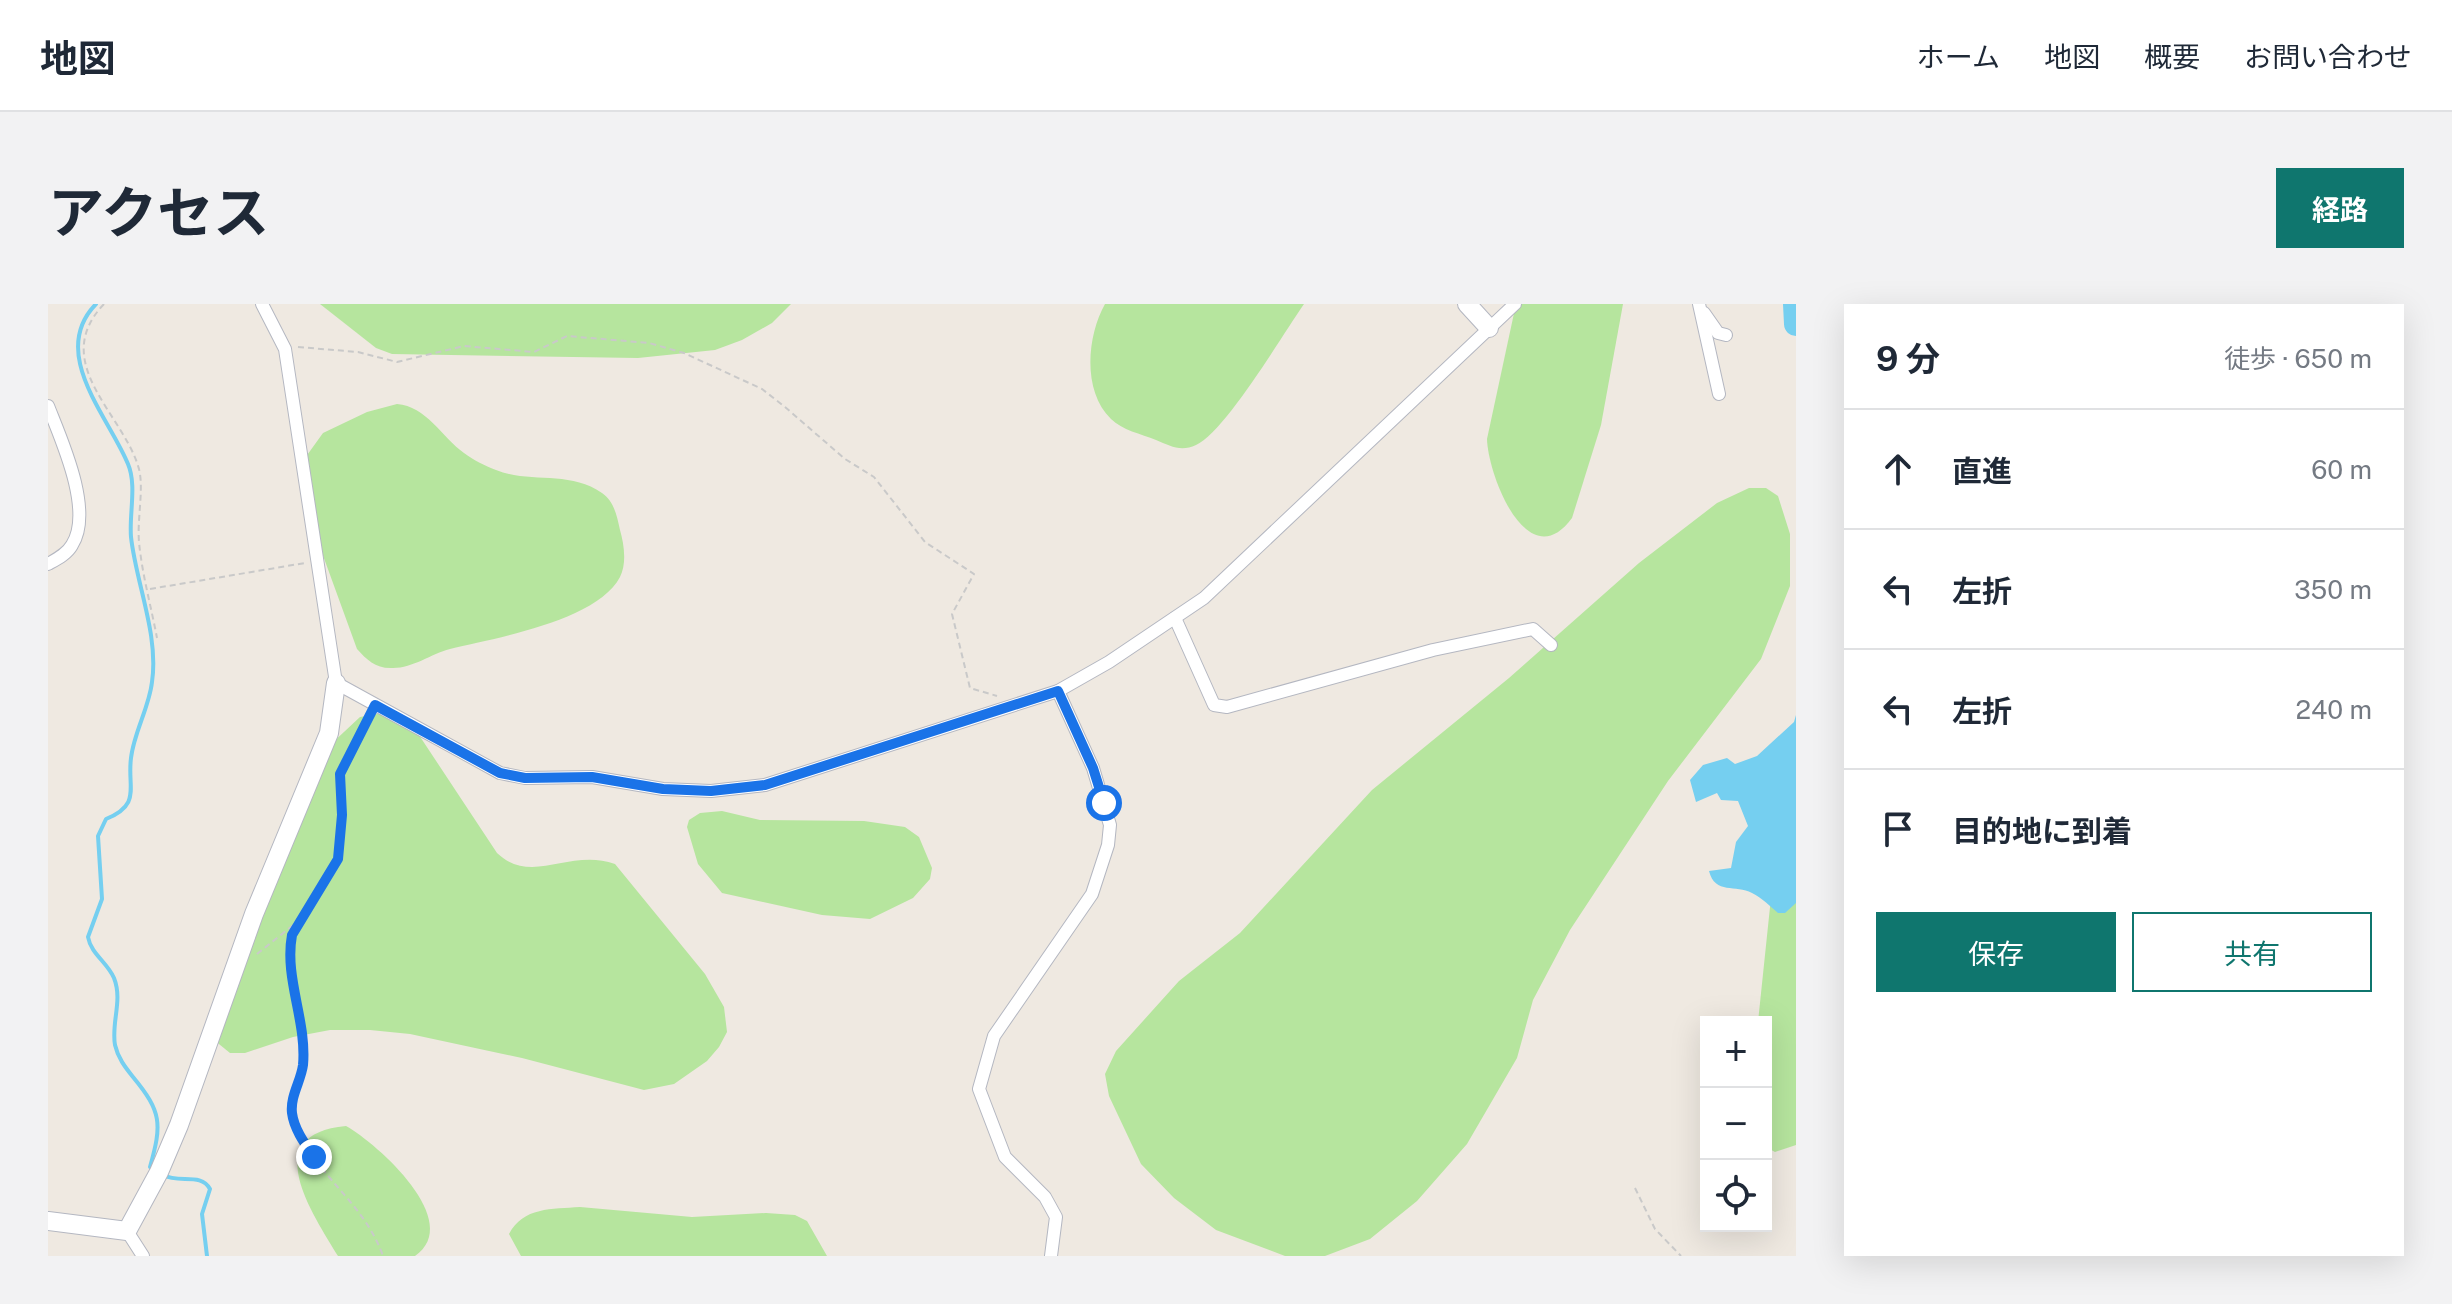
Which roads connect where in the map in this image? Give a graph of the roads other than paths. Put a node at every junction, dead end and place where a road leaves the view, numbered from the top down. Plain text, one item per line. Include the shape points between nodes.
1 (262, 304) edge
2 (1467, 304) edge
3 (1515, 304) edge
4 (1699, 305) edge
5 (1489, 328) junction
6 (1726, 335) dead end
7 (1719, 394) dead end
8 (48, 406) edge
9 (48, 564) edge
10 (1175, 618) junction
11 (1551, 645) dead end
12 (336, 683) junction
13 (1058, 691) junction
14 (48, 1221) edge
15 (127, 1231) junction
16 (143, 1256) edge
17 (1051, 1256) edge

1 - 12 street via 285,349
2 - 5 street
3 - 5 street
4 - 6 street via 1718,333
4 - 7 street
5 - 10 street via 1204,598
8 - 9 street via 77,485 78,534 72,547
10 - 11 street via 1214,705 1227,707 1433,650 1533,629
10 - 13 street
12 - 13 street via 500,773 711,791 765,785
12 - 15 street via 329,733 254,914 159,1172
13 - 17 street via 1093,768 1110,825 1108,845 1092,894 994,1036 979,1089 1005,1157 1045,1197 1056,1217
14 - 15 street
15 - 16 street

